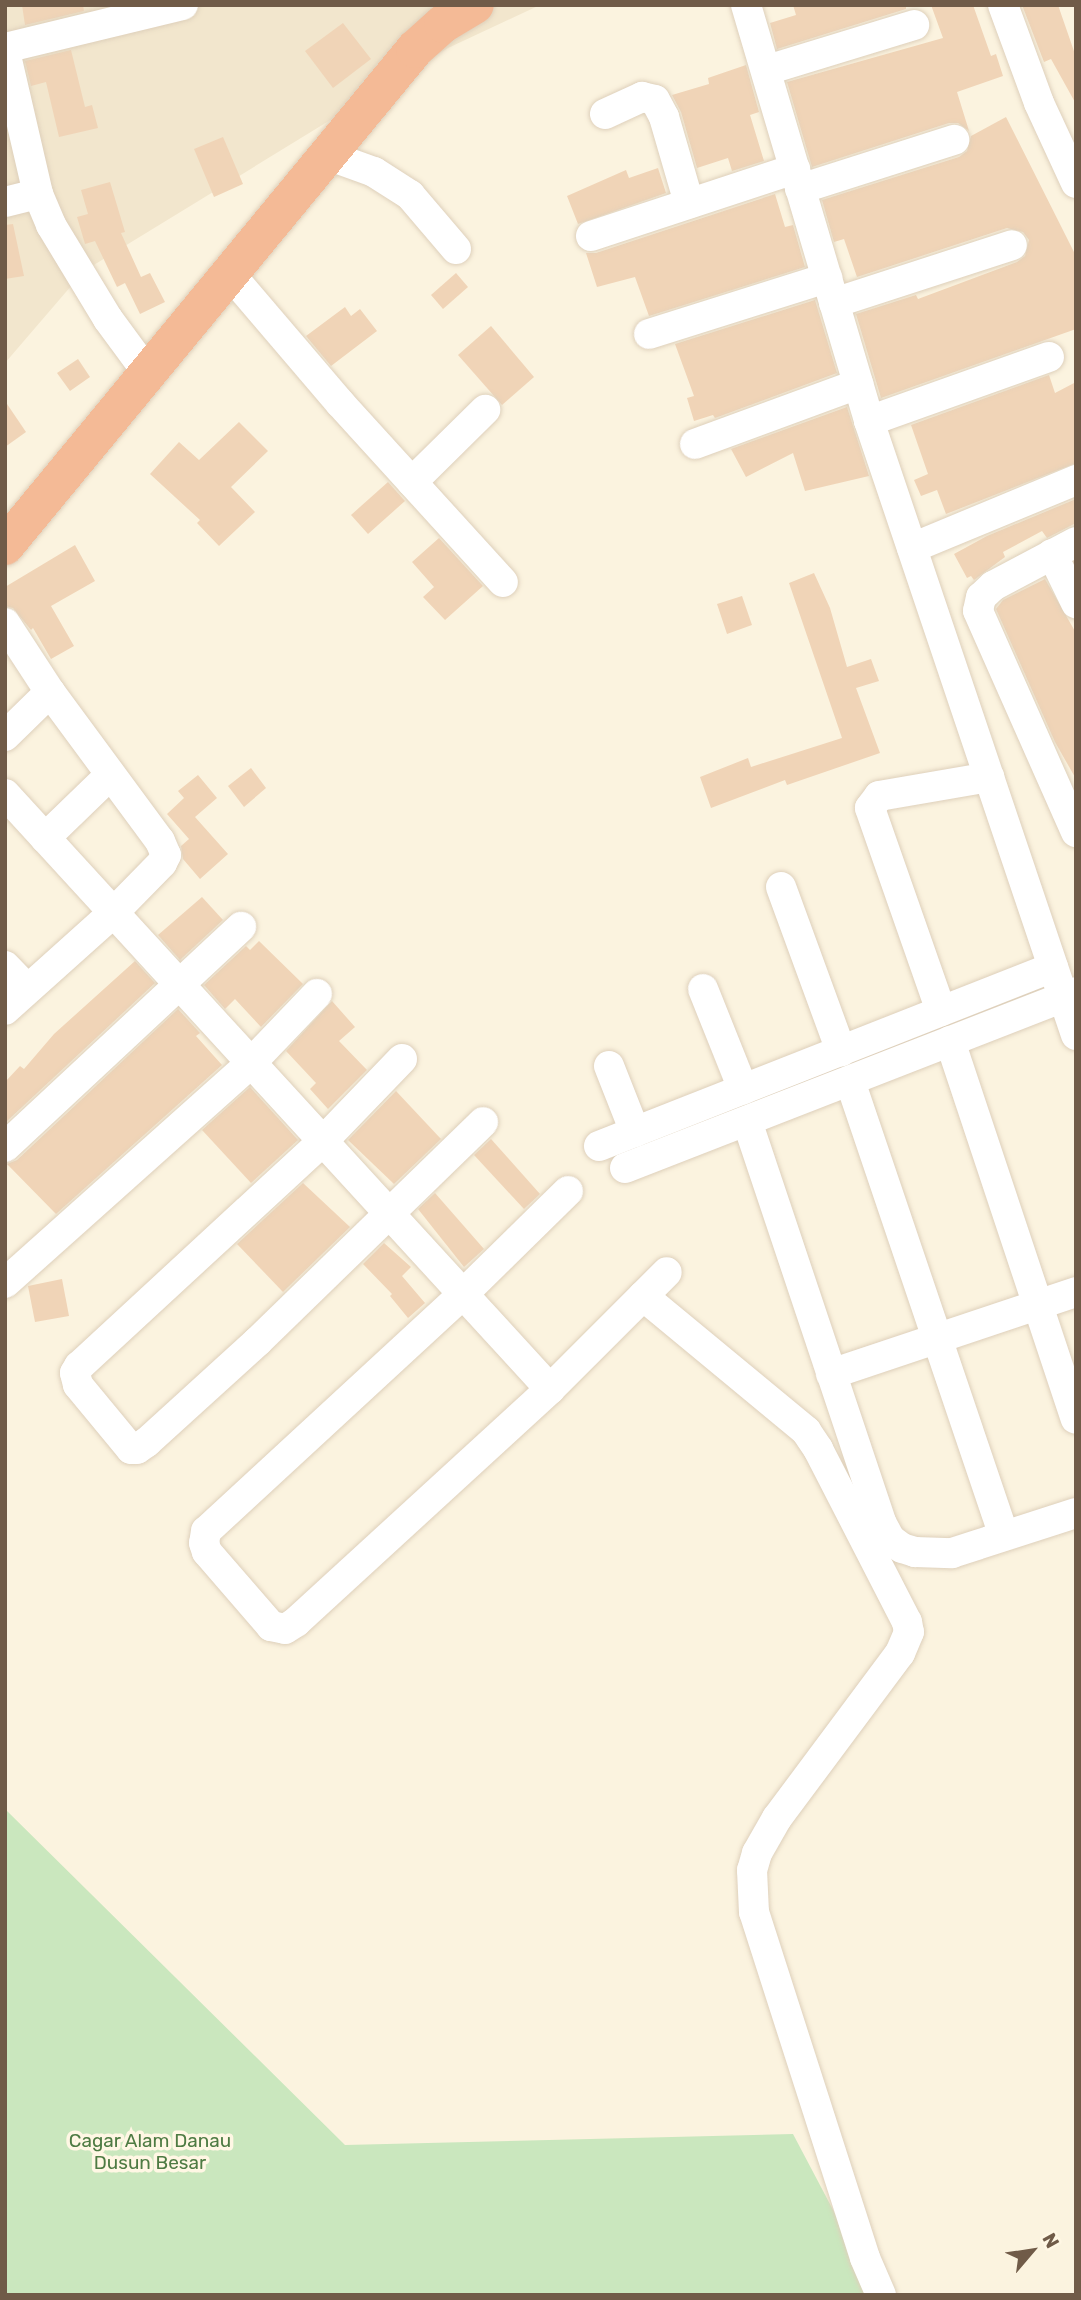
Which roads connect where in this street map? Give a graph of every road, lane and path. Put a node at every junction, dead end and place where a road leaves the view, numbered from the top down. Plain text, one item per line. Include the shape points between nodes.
1 (183, 5) edge
2 (475, 5) edge
3 (746, 5) edge
4 (1003, 5) edge
5 (914, 25) dead end
6 (5, 49) edge
7 (767, 70) junction
8 (605, 114) dead end
9 (954, 140) dead end
10 (327, 155) junction
11 (797, 179) junction
12 (1076, 183) edge
13 (21, 198) edge
14 (689, 203) junction
15 (591, 236) dead end
16 (1012, 245) dead end
17 (456, 249) dead end
18 (229, 273) junction
19 (830, 290) junction
20 (649, 334) dead end
21 (1049, 357) dead end
22 (147, 372) junction
23 (858, 384) junction
24 (485, 410) dead end
25 (869, 421) junction
26 (695, 444) dead end
27 (1076, 480) edge
28 (412, 482) junction
29 (8, 536) edge
30 (912, 548) junction
31 (1064, 548) edge
32 (503, 582) dead end
33 (1076, 603) edge
34 (5, 623) edge
35 (50, 692) junction
36 (5, 736) edge
37 (110, 775) junction
38 (989, 777) junction
39 (5, 793) edge
40 (1076, 832) edge
41 (45, 838) junction
42 (780, 887) dead end
43 (113, 913) junction
44 (241, 927) dead end
45 (5, 966) edge
46 (1053, 967) junction
47 (179, 987) junction
48 (27, 989) junction
49 (703, 989) dead end
50 (317, 994) dead end
51 (1069, 995) edge
52 (5, 1010) edge
53 (941, 1012) junction
54 (1076, 1035) edge
55 (950, 1041) junction
56 (841, 1051) junction
57 (402, 1059) dead end
58 (250, 1064) junction
59 (609, 1066) dead end
60 (850, 1081) junction
61 (743, 1090) junction
62 (747, 1121) junction
63 (483, 1122) dead end
64 (635, 1132) junction
65 (323, 1141) junction
66 (599, 1146) dead end
67 (5, 1147) edge
68 (625, 1168) dead end
69 (568, 1191) dead end
70 (388, 1213) junction
71 (667, 1272) dead end
72 (5, 1283) edge
73 (1076, 1292) edge
74 (462, 1295) junction
75 (643, 1297) junction
76 (1038, 1305) junction
77 (937, 1339) junction
78 (831, 1374) junction
79 (550, 1389) junction
80 (1076, 1419) edge
81 (1076, 1513) edge
82 (1004, 1536) junction
83 (881, 2295) edge

1 - 6 street
2 - 10 highway via 443,24 415,49
3 - 7 street
4 - 12 street via 1039,103
5 - 7 street
6 - 13 street
7 - 11 street
8 - 14 street via 642,97 654,100 664,117
9 - 11 street
10 - 17 street via 374,172 410,195
10 - 18 highway
11 - 14 street
11 - 19 street
13 - 22 street via 67,255
14 - 15 street
16 - 19 street
18 - 22 highway
18 - 28 street
19 - 20 street
19 - 23 street
21 - 25 street
22 - 29 highway
23 - 25 street
23 - 26 street
24 - 28 street
25 - 30 street
27 - 30 street
28 - 32 street
30 - 38 street
31 - 33 street
31 - 40 street via 993,586 981,597 978,611
34 - 35 street
35 - 36 street
35 - 37 street
37 - 41 street
37 - 43 street via 160,841 166,856
38 - 46 street
38 - 53 street via 879,796 870,807
39 - 41 street
41 - 43 street
42 - 56 street
43 - 47 street
43 - 48 street
44 - 47 street
45 - 48 street
46 - 51 street
46 - 53 street
47 - 58 street
47 - 67 street
48 - 52 street
49 - 61 street
50 - 58 street
51 - 54 street
51 - 55 street
53 - 56 street
55 - 60 street
55 - 76 street
56 - 61 street
57 - 65 street
58 - 65 street
58 - 72 street
59 - 64 street
60 - 62 street
60 - 77 street
61 - 64 street
62 - 68 street
62 - 78 street
63 - 70 street
64 - 66 street
65 - 70 street
65 - 70 street via 79,1366 75,1373 78,1385 125,1444 137,1449 147,1442
69 - 74 street
70 - 74 street
71 - 75 street
73 - 76 street
74 - 79 street
74 - 79 street via 206,1531 207,1552 267,1622 281,1629 296,1622
75 - 79 street
75 - 83 street via 806,1432 909,1632 900,1653 777,1818 752,1871 754,1912 865,2258
76 - 77 street
76 - 80 street
77 - 78 street
77 - 82 street
78 - 82 street via 890,1539 902,1548 932,1554 952,1553
81 - 82 street

